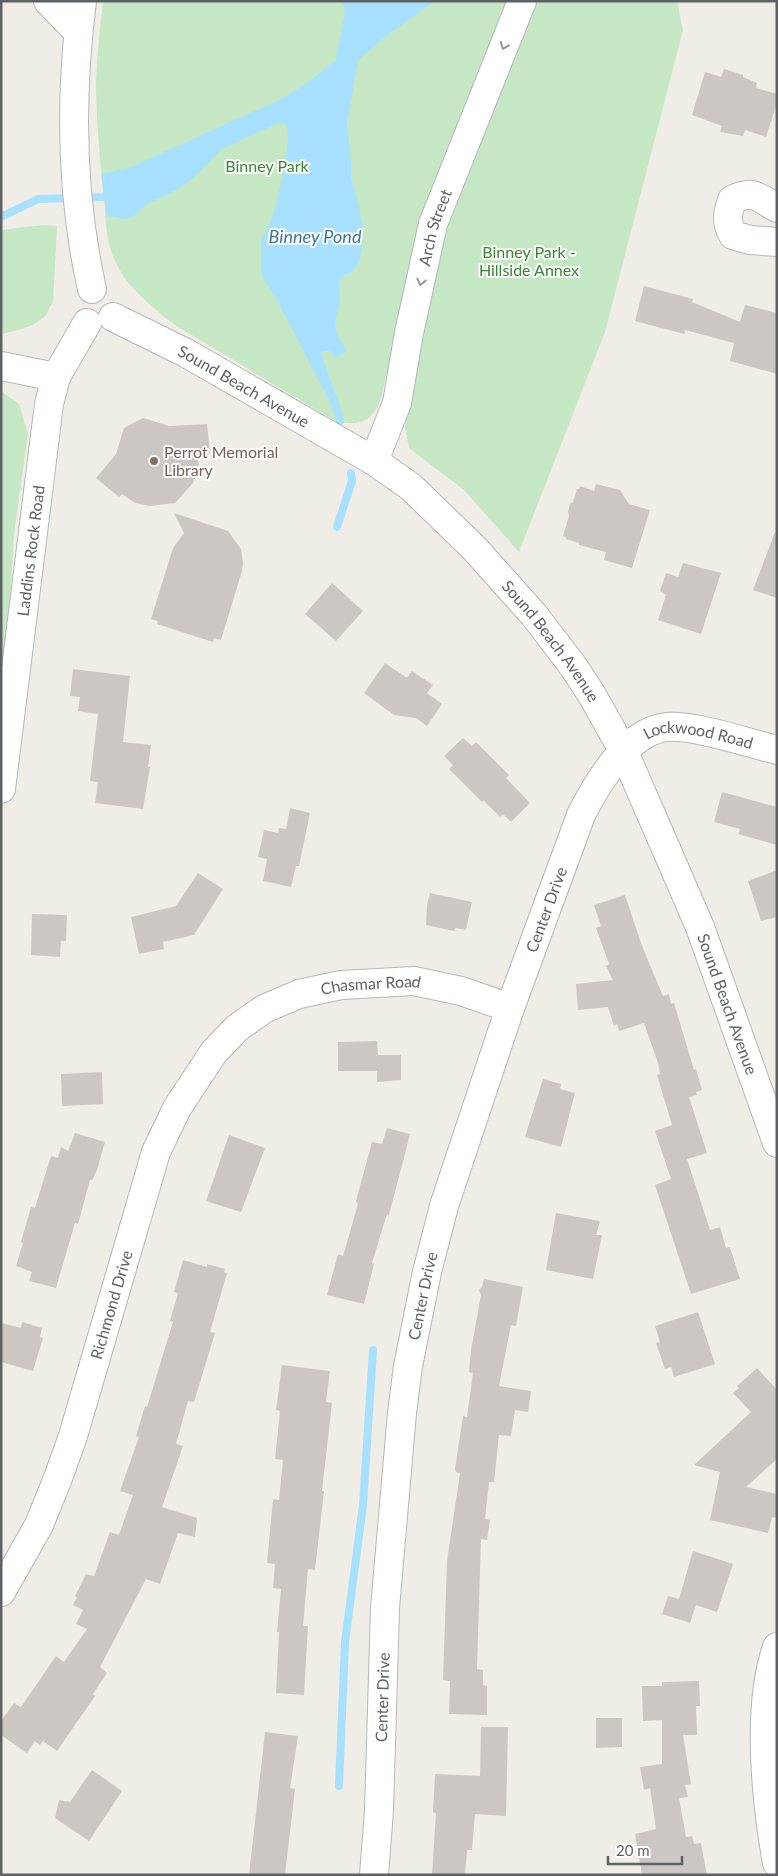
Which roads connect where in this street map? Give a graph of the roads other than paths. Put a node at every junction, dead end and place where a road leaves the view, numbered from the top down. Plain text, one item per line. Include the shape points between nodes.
1 (48, 1) edge
2 (82, 1) edge
3 (522, 1) edge
4 (78, 32) junction
5 (777, 208) edge
6 (777, 242) edge
7 (100, 320) junction
8 (1, 366) edge
9 (56, 377) junction
10 (374, 461) junction
11 (777, 750) edge
12 (624, 752) junction
13 (1, 788) edge
14 (510, 1008) junction
15 (237, 1028) joint
16 (777, 1143) edge
17 (1, 1592) edge
18 (777, 1647) edge
19 (777, 1863) edge
20 (374, 1875) edge

1 - 4 street
2 - 4 street
3 -> 10 street, Arch Street via 433,224 397,403
4 - 7 street via 75,81 80,225 92,289 103,289 112,296 116,306
5 - 6 street via 756,196 743,194 732,200 727,213 733,235
7 - 9 street, Laddins Rock Road
7 - 10 street, Sound Beach Avenue via 186,353
8 - 9 street
9 - 13 street, Laddins Rock Road via 49,404
10 - 12 street, Sound Beach Avenue via 429,502 534,615 592,695
11 - 12 street, Lockwood Road via 674,727 643,734
12 - 14 street, Center Drive via 596,786 581,815
12 - 16 street, Sound Beach Avenue via 700,927
14 - 15 street, Chasmar Road via 461,991 414,981 341,984 299,994 264,1009
14 - 20 street, Center Drive via 444,1206 408,1366 386,1608
15 - 17 street, Richmond Drive via 214,1052 177,1108 156,1152 73,1436 39,1525
18 - 19 street via 767,1694 765,1736 769,1822

